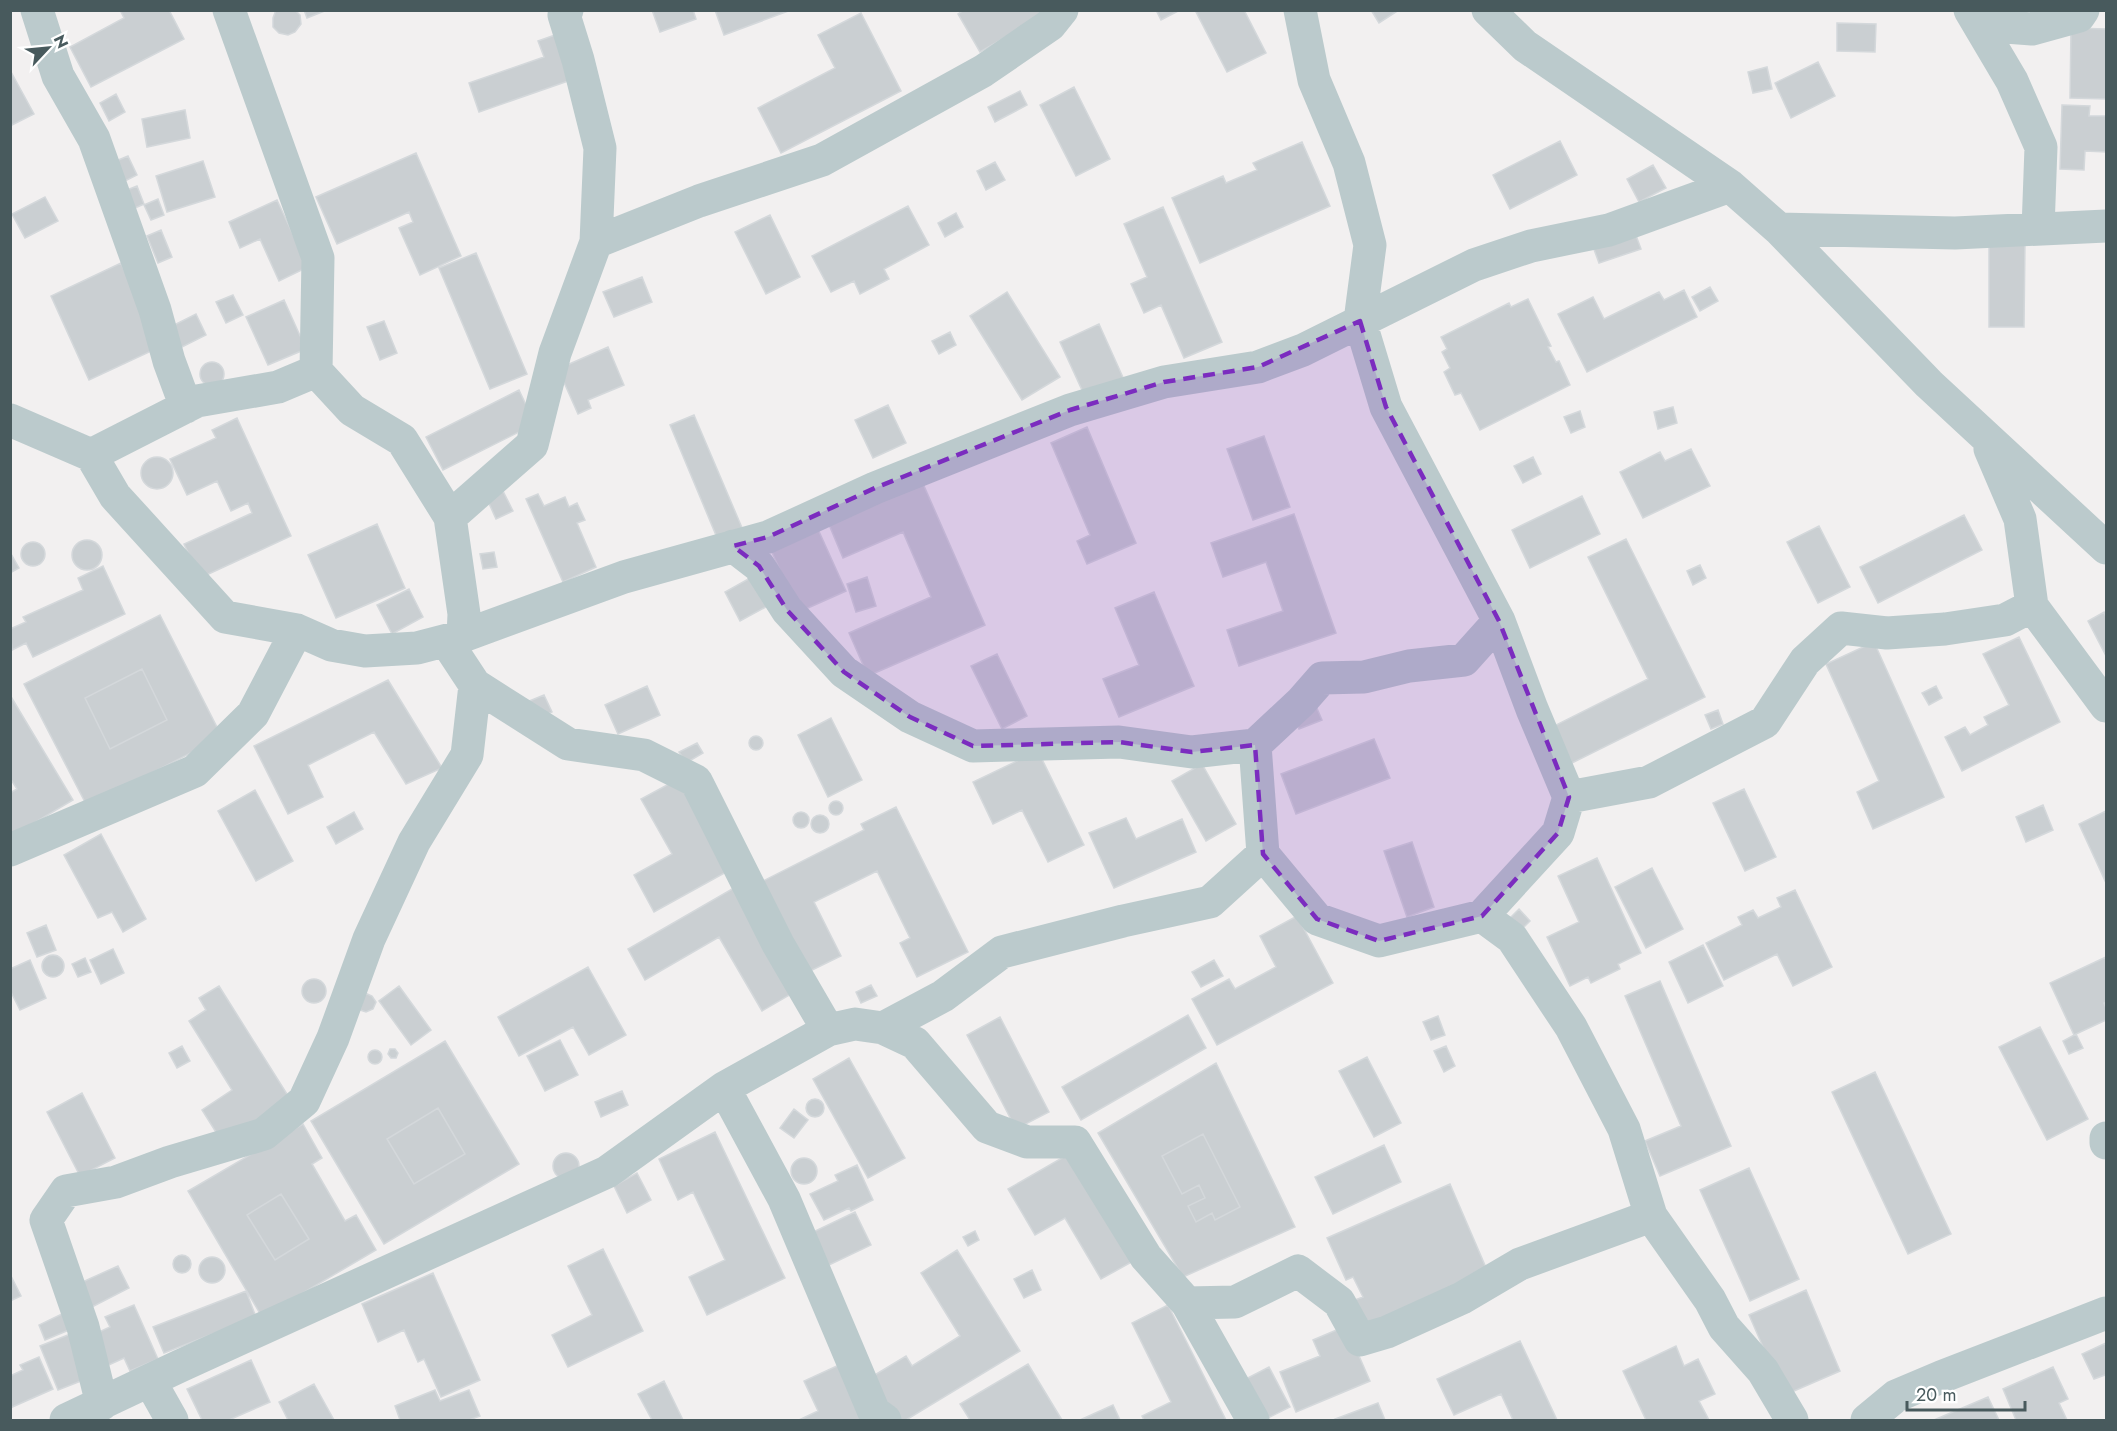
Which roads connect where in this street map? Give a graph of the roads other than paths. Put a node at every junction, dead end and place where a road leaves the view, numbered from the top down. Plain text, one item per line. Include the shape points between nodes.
1 (37, 10) edge
2 (229, 10) edge
3 (1062, 10) edge
4 (1300, 10) edge
5 (1488, 10) edge
6 (2083, 10) edge
7 (559, 12) edge
8 (1974, 18) edge
9 (1730, 186) junction
10 (2106, 226) edge
11 (1779, 229) junction
12 (2038, 229) junction
13 (596, 243) junction
14 (1360, 321) junction
15 (316, 371) junction
16 (186, 407) junction
17 (10, 420) edge
18 (1993, 443) junction
19 (90, 455) junction
20 (450, 517) junction
21 (733, 546) junction
22 (2106, 548) edge
23 (2032, 606) junction
24 (1499, 621) junction
25 (297, 630) junction
26 (454, 638) junction
27 (475, 685) junction
28 (2106, 706) edge
29 (1255, 745) junction
30 (1569, 797) junction
31 (10, 850) edge
32 (1263, 854) junction
33 (1482, 916) junction
34 (883, 1028) junction
35 (828, 1030) junction
36 (724, 1088) junction
37 (2106, 1138) edge
38 (2106, 1143) edge
39 (1651, 1216) junction
40 (1187, 1303) junction
41 (2106, 1313) edge
42 (150, 1381) junction
43 (102, 1404) junction
44 (66, 1420) edge
45 (172, 1420) edge
46 (885, 1420) edge
47 (1253, 1420) edge
48 (1792, 1420) edge
49 (1867, 1420) edge

1 - 16 street via 58,76 94,139
2 - 15 street via 318,258
3 - 13 street via 1050,25 983,71 822,160 699,201
4 - 14 street via 1314,80 1349,163 1370,245
5 - 9 street via 1525,46
6 - 8 street via 2079,16 2032,29
7 - 13 street via 578,60 600,148
8 - 12 street via 2012,81 2041,147
9 - 11 street
9 - 14 street via 1609,230 1532,246 1474,265
10 - 12 street
11 - 12 street via 1943,233
11 - 18 street via 1929,384
13 - 20 street via 555,353 532,444
14 - 21 street via 1303,350 1258,367 1164,382 1070,410 875,488 768,537
14 - 24 street via 1386,408
15 - 16 street via 278,387
15 - 20 street via 352,410 402,440
16 - 19 street
17 - 19 street
18 - 22 street
18 - 23 street via 1990,449 2020,519
19 - 25 street via 115,496 225,617
20 - 26 street via 464,614
21 - 26 street via 624,577
21 - 29 street via 759,566 787,610 844,672 910,717 973,746 1119,742 1192,752
23 - 28 street
23 - 30 street via 2005,620 1945,629 1887,633 1841,628 1804,661 1765,722 1649,782
24 - 29 street via 1464,660 1409,666 1364,677 1322,678
24 - 30 street
25 - 26 street via 331,645 365,651 417,648
25 - 31 street via 253,714 195,771
26 - 27 street
27 - 35 street via 568,744 644,755 696,781 778,944
27 - 43 street via 466,755 409,853 369,939 333,1038 304,1101 264,1134 116,1182 66,1191 46,1220 83,1327
29 - 32 street
30 - 33 street via 1558,833
32 - 33 street via 1317,919 1379,941
32 - 34 street via 1210,902 1002,952 942,996
33 - 39 street via 1512,938 1571,1028 1623,1129
34 - 35 street via 855,1024
34 - 40 street via 915,1043 987,1127 1027,1142 1075,1142 1146,1257
35 - 36 street
36 - 42 street via 607,1172
36 - 46 street via 784,1199 874,1412
37 - 38 street
39 - 40 street via 1520,1264 1462,1298 1360,1340 1339,1302 1298,1271 1235,1302
39 - 48 street via 1710,1300 1724,1327 1763,1371
40 - 47 street
41 - 49 street via 1896,1396
42 - 43 street
42 - 45 street
43 - 44 street

